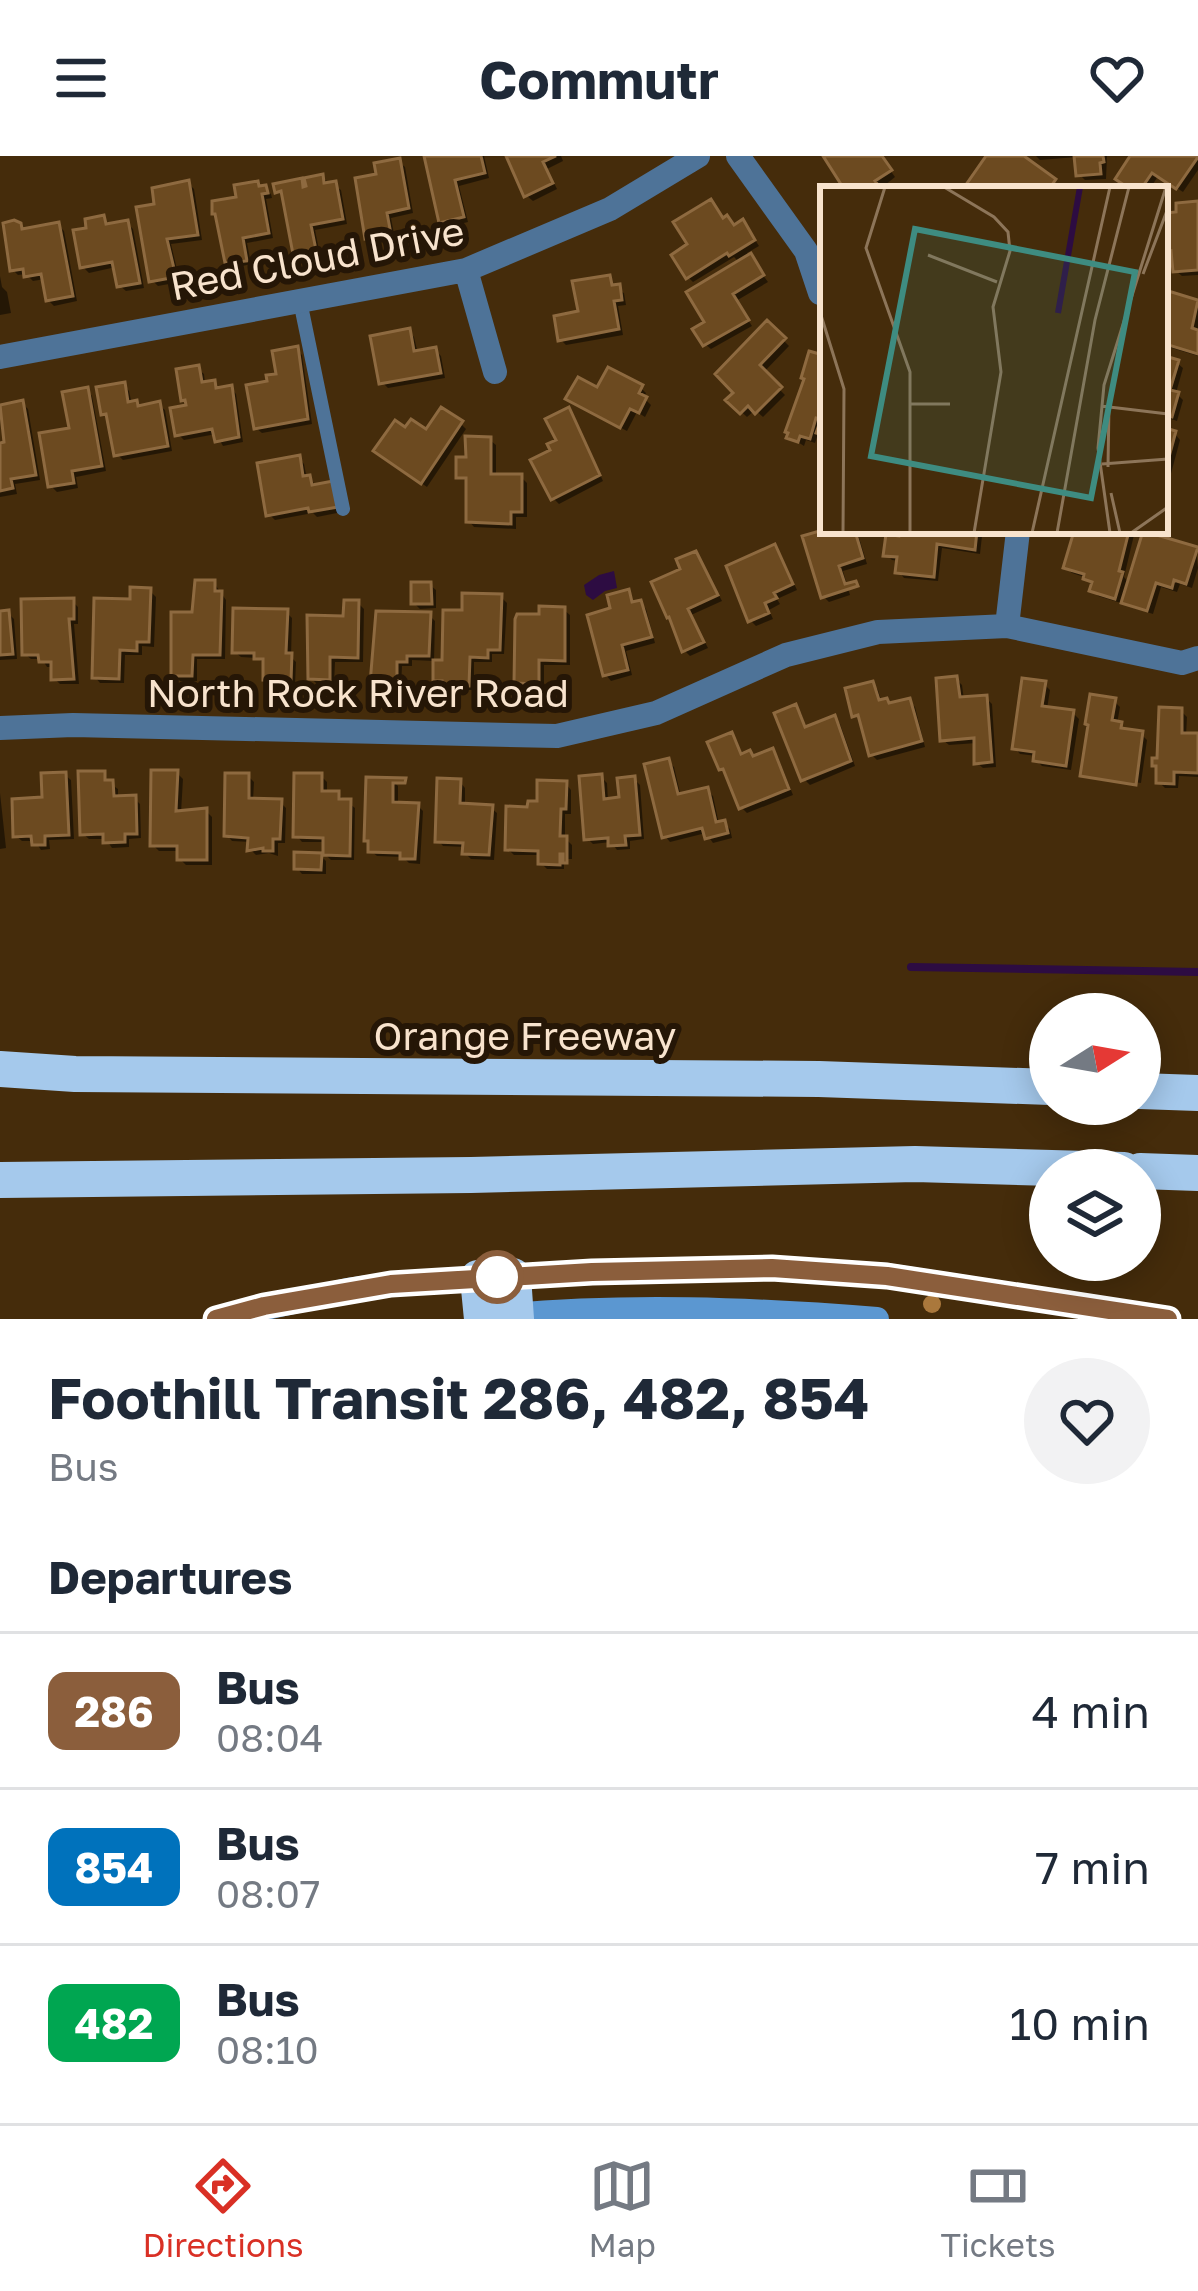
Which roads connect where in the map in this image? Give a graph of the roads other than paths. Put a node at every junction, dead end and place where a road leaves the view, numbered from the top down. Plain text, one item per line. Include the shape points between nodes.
1 (698, 156) edge
2 (738, 156) edge
3 (466, 270) junction
4 (820, 293) edge
5 (300, 301) junction
6 (0, 357) edge
7 (495, 372) dead end
8 (343, 509) dead end
9 (1018, 534) edge
10 (1007, 626) junction
11 (1198, 658) edge
12 (0, 728) edge
13 (0, 1069) edge
14 (1029, 1087) edge
15 (1161, 1092) edge
16 (1198, 1093) edge
17 (1029, 1167) edge
18 (1161, 1172) edge
19 (1198, 1173) edge
20 (0, 1180) edge
21 (495, 1277) junction
22 (494, 1318) edge
23 (216, 1319) edge
24 (878, 1319) edge
25 (1169, 1319) edge

1 - 3 street, Red Cloud Drive via 610,209
2 - 4 street via 806,251
3 - 5 street, Red Cloud Drive
3 - 7 street
5 - 6 street, Red Cloud Drive
5 - 8 lane
9 - 10 street
10 - 11 street, North Rock River Road via 1182,663
10 - 12 street, North Rock River Road via 878,632 786,655 656,713 557,736
13 - 14 highway, Orange Freeway
15 - 16 highway
17 - 20 highway
18 - 19 highway
21 - 22 highway
21 - 23 main road via 348,1290
21 - 25 main road via 772,1268 887,1276
22 - 24 main road via 612,1308

